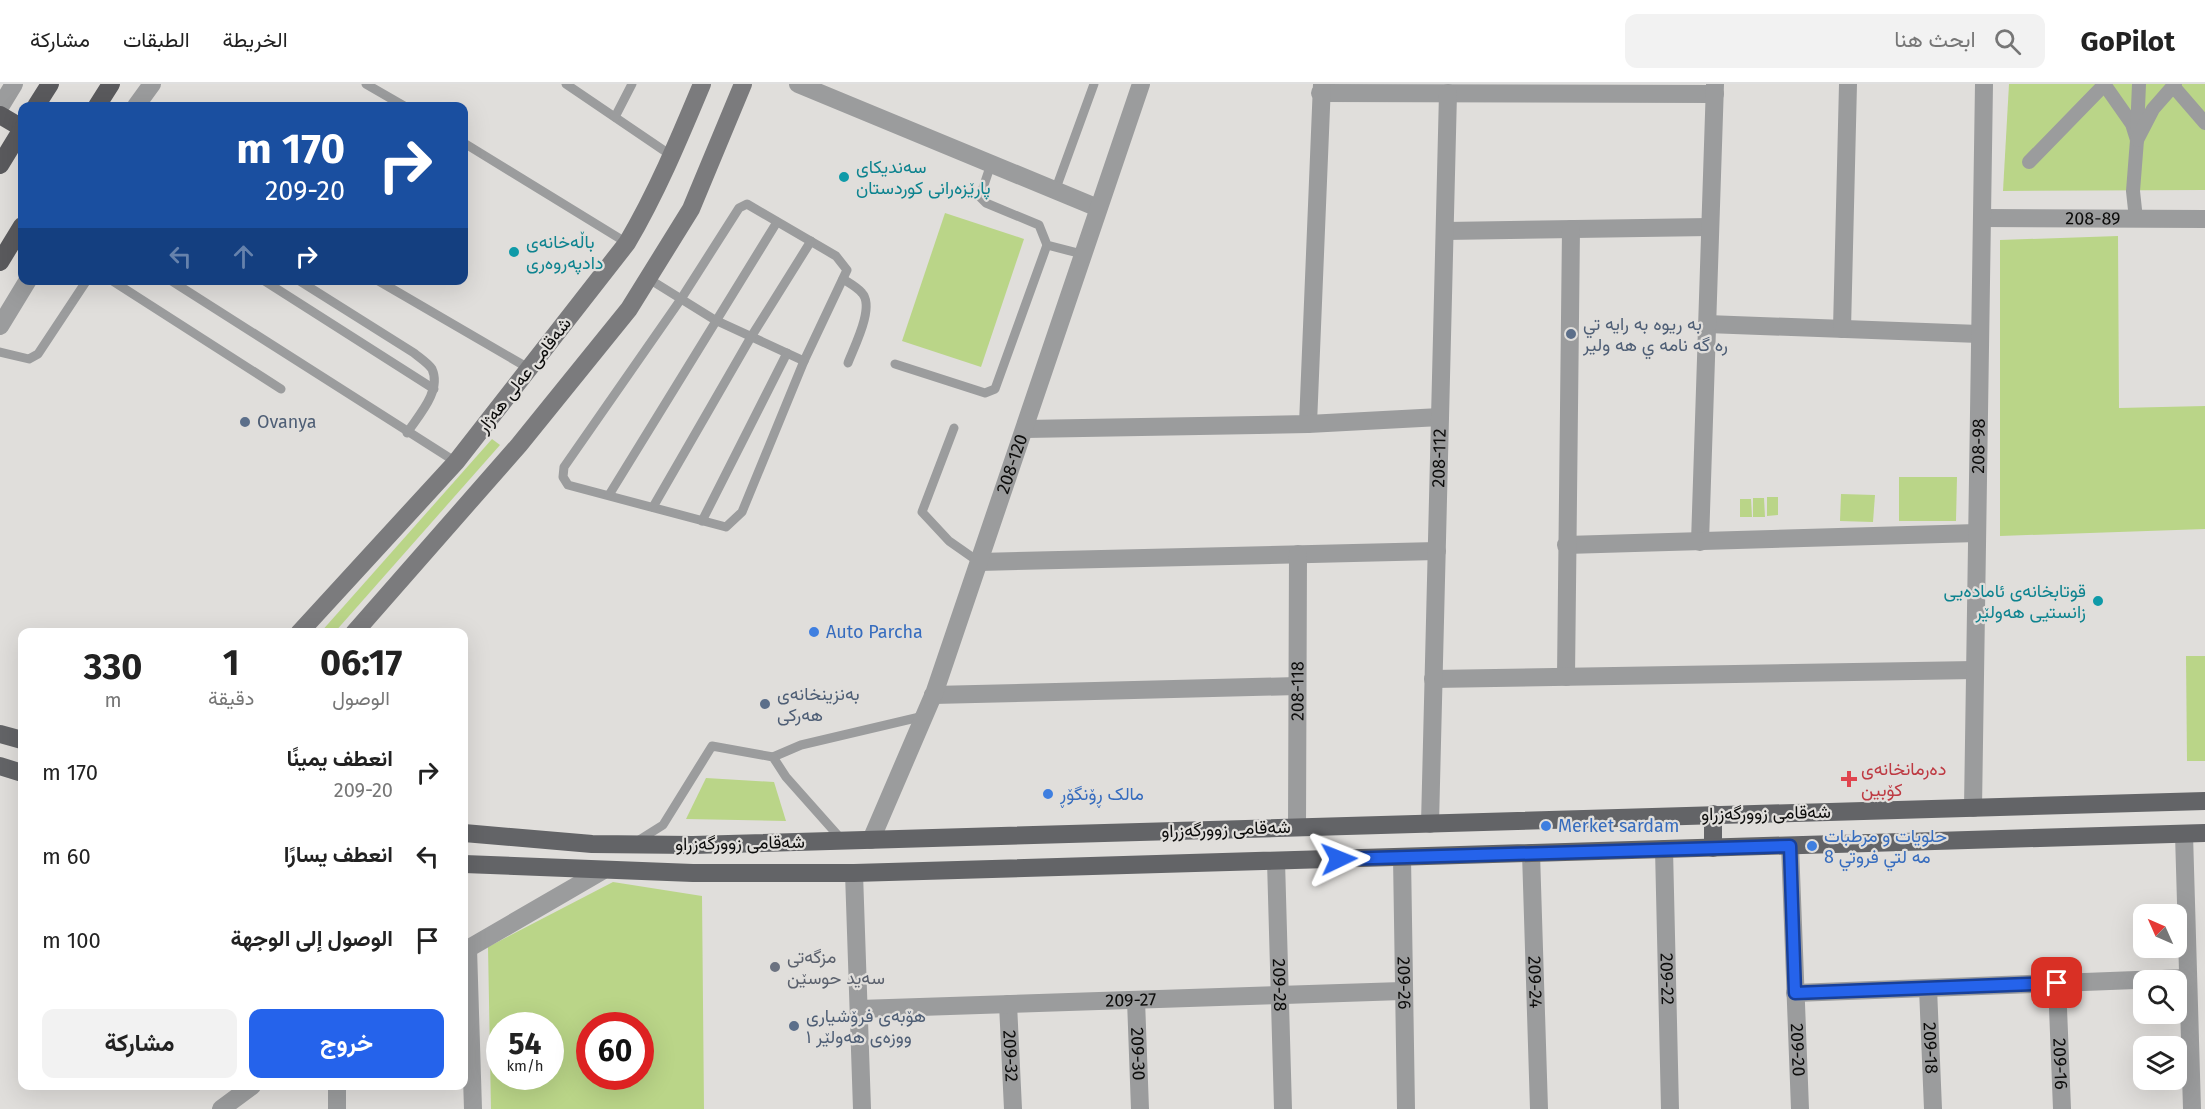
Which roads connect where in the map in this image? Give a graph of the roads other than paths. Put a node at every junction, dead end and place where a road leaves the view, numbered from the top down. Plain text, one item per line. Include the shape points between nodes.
1 (14, 84) edge
2 (50, 84) edge
3 (111, 84) edge
4 (152, 84) edge
5 (366, 84) edge
6 (567, 84) edge
7 (632, 84) edge
8 (702, 84) edge
9 (743, 84) edge
10 (798, 84) edge
11 (1094, 84) edge
12 (1141, 84) edge
13 (1848, 84) edge
14 (1984, 84) edge
15 (2139, 84) edge
16 (2104, 85) edge
17 (2174, 85) edge
18 (1321, 88) edge
19 (1715, 89) edge
20 (1448, 93) junction
21 (39, 102) edge
22 (100, 102) edge
23 (139, 102) edge
24 (397, 102) edge
25 (0, 107) edge
26 (0, 115) edge
27 (615, 117) junction
28 (2205, 123) edge
29 (18, 126) edge
30 (18, 136) edge
31 (2137, 140) junction
32 (468, 145) edge
33 (672, 156) junction
34 (2029, 162) dead end
35 (991, 164) junction
36 (0, 165) edge
37 (1055, 191) junction
38 (1098, 208) junction
39 (1982, 219) junction
40 (2136, 219) junction
41 (2205, 219) edge
42 (777, 222) junction
43 (1710, 227) junction
44 (1571, 229) junction
45 (1445, 231) junction
46 (18, 233) edge
47 (811, 241) junction
48 (627, 243) junction
49 (1047, 245) junction
50 (1082, 254) junction
51 (0, 262) edge
52 (649, 279) junction
53 (843, 279) junction
54 (25, 285) edge
55 (84, 285) edge
56 (119, 285) edge
57 (178, 285) edge
58 (271, 285) edge
59 (306, 285) edge
60 (386, 285) edge
61 (681, 299) junction
62 (715, 320) junction
63 (1707, 324) junction
64 (0, 326) edge
65 (1842, 329) junction
66 (1979, 334) junction
67 (751, 337) junction
68 (0, 352) edge
69 (787, 353) junction
70 (804, 362) junction
71 (848, 363) dead end
72 (895, 364) dead end
73 (530, 369) junction
74 (281, 389) dead end
75 (434, 389) junction
76 (1440, 417) junction
77 (1308, 423) junction
78 (954, 428) dead end
79 (1025, 429) junction
80 (407, 433) junction
81 (456, 462) junction
82 (609, 495) junction
83 (653, 507) junction
84 (702, 521) junction
85 (1977, 533) junction
86 (1700, 542) junction
87 (1566, 545) junction
88 (1437, 551) junction
89 (1298, 554) junction
90 (979, 562) junction
91 (304, 628) edge
92 (358, 628) edge
93 (1975, 670) junction
94 (1566, 677) junction
95 (1433, 679) junction
96 (1297, 686) junction
97 (933, 695) junction
98 (924, 716) junction
99 (0, 734) edge
100 (18, 739) edge
101 (773, 757) junction
102 (0, 766) edge
103 (18, 772) edge
104 (2205, 801) edge
105 (1973, 808) junction
106 (1713, 814) junction
107 (1430, 824) junction
108 (1297, 827) junction
109 (468, 833) edge
110 (2205, 833) edge
111 (2184, 834) junction
112 (842, 840) junction
113 (871, 840) junction
114 (633, 844) junction
115 (1790, 846) junction
116 (1713, 848) junction
117 (1664, 849) junction
118 (1531, 854) junction
119 (1402, 857) junction
120 (1276, 861) junction
121 (468, 864) edge
122 (602, 871) junction
123 (854, 873) junction
124 (468, 948) edge
125 (2188, 978) junction
126 (2057, 983) junction
127 (1928, 988) junction
128 (1402, 991) junction
129 (1795, 993) junction
130 (468, 995) edge
131 (1280, 995) junction
132 (1136, 1000) junction
133 (1008, 1004) junction
134 (859, 1009) junction
135 (247, 1090) edge
136 (337, 1090) edge
137 (221, 1109) edge
138 (337, 1109) edge
139 (473, 1109) edge
140 (862, 1109) edge
141 (1013, 1109) edge
142 (1140, 1109) edge
143 (1283, 1109) edge
144 (1406, 1109) edge
145 (1539, 1109) edge
146 (1670, 1109) edge
147 (1800, 1109) edge
148 (1933, 1109) edge
149 (2062, 1109) edge
150 (2192, 1109) edge

1 - 25 street
2 - 21 highway
3 - 22 highway
4 - 23 street
5 - 24 lane
6 - 27 lane
7 - 27 lane
8 - 33 main road, شەقامی عەلی هەژار
9 - 52 main road via 691,209
10 - 35 street
11 - 37 lane
12 - 38 street, 208-120
13 - 65 street
14 - 39 street, 208-98
15 - 31 street
16 - 31 street via 2132,124
16 - 34 street
17 - 28 street
17 - 31 street via 2152,109
18 - 20 street
18 - 77 street
19 - 20 street
19 - 43 street
20 - 45 street, 208-112
26 - 29 highway
27 - 33 lane
30 - 36 highway
31 - 40 street via 2133,191
32 - 48 lane
33 - 48 main road, شەقامی عەلی هەژار
35 - 37 street
35 - 49 lane via 980,197 1040,225
37 - 38 street
38 - 50 street, 208-120
39 - 40 street, 208-89
39 - 66 street, 208-98
40 - 41 street, 208-89
42 - 47 lane
42 - 61 lane via 747,204 739,208
42 - 62 lane
43 - 44 street
43 - 63 street
44 - 45 street
44 - 87 street
45 - 76 street, 208-112
46 - 51 highway
47 - 53 lane via 842,262 847,270
47 - 67 lane
48 - 73 main road, شەقامی عەلی هەژار
49 - 50 lane
49 - 72 lane via 995,389 985,393
50 - 79 street, 208-120
52 - 61 lane
52 - 92 main road via 519,445
53 - 70 lane
53 - 71 lane via 861,292 867,309
54 - 64 street
55 - 68 lane via 38,354 29,359
56 - 74 lane
57 - 80 lane
58 - 75 lane
59 - 75 lane via 414,353 431,368
60 - 73 lane
61 - 62 lane
61 - 82 lane via 564,467 563,477 568,484
62 - 67 lane
62 - 82 lane
63 - 65 street
63 - 86 street
65 - 66 street
66 - 85 street, 208-98
67 - 69 lane
67 - 83 lane
69 - 70 lane
69 - 84 lane
70 - 84 lane via 742,512 726,527
73 - 81 main road, شەقامی عەلی هەژار
75 - 80 lane
76 - 77 street
76 - 88 street, 208-112
77 - 79 street
78 - 90 lane via 922,512 949,541
79 - 90 street, 208-120
80 - 81 lane
81 - 91 main road, شەقامی عەلی هەژار
82 - 83 lane
83 - 84 lane
85 - 86 street
85 - 93 street, 208-98
86 - 87 street
87 - 94 street
88 - 89 street
88 - 95 street, 208-112
89 - 90 street
89 - 96 street, 208-118
90 - 97 street, 208-120
93 - 94 street
93 - 105 street, 208-98
94 - 95 street
95 - 107 street, 208-112
96 - 97 street
96 - 108 street, 208-118
97 - 98 street, 208-120
98 - 101 lane via 801,745
98 - 113 street, 208-120
99 - 100 main road
101 - 112 lane
101 - 114 lane via 712,747 663,825
102 - 103 main road
104 - 105 main road, شەقامی زوورگەزراو
105 - 106 main road, شەقامی زوورگەزراو
106 - 107 main road, شەقامی زوورگەزراو
106 - 116 main road
107 - 108 main road, شەقامی زوورگەزراو
108 - 113 main road, شەقامی زوورگەزراو
109 - 114 main road, شەقامی زوورگەزراو
110 - 111 main road, شەقامی زوورگەزراو
111 - 115 main road, شەقامی زوورگەزراو
111 - 125 street
112 - 113 main road, شەقامی زوورگەزراو
112 - 114 main road, شەقامی زوورگەزراو
115 - 116 main road, شەقامی زوورگەزراو
115 - 129 street, 209-20
116 - 117 main road, شەقامی زوورگەزراو
117 - 118 main road, شەقامی زوورگەزراو
117 - 146 street, 209-22
118 - 119 main road, شەقامی زوورگەزراو
118 - 145 street, 209-24
119 - 120 main road, شەقامی زوورگەزراو
119 - 128 street, 209-26
120 - 123 main road, شەقامی زوورگەزراو
120 - 131 street, 209-28
121 - 122 main road, شەقامی زوورگەزراو
122 - 123 main road, شەقامی زوورگەزراو
122 - 124 street
123 - 134 street
125 - 126 street
125 - 150 street
126 - 127 street
126 - 149 street, 209-16
127 - 129 street
127 - 148 street, 209-18
128 - 131 street, 209-27
128 - 144 street, 209-26
129 - 147 street, 209-20
130 - 139 street
131 - 132 street, 209-27
131 - 143 street, 209-28
132 - 133 street, 209-27
132 - 142 street, 209-30
133 - 134 street, 209-27
133 - 141 street, 209-32
134 - 140 street
135 - 137 street
136 - 138 street

